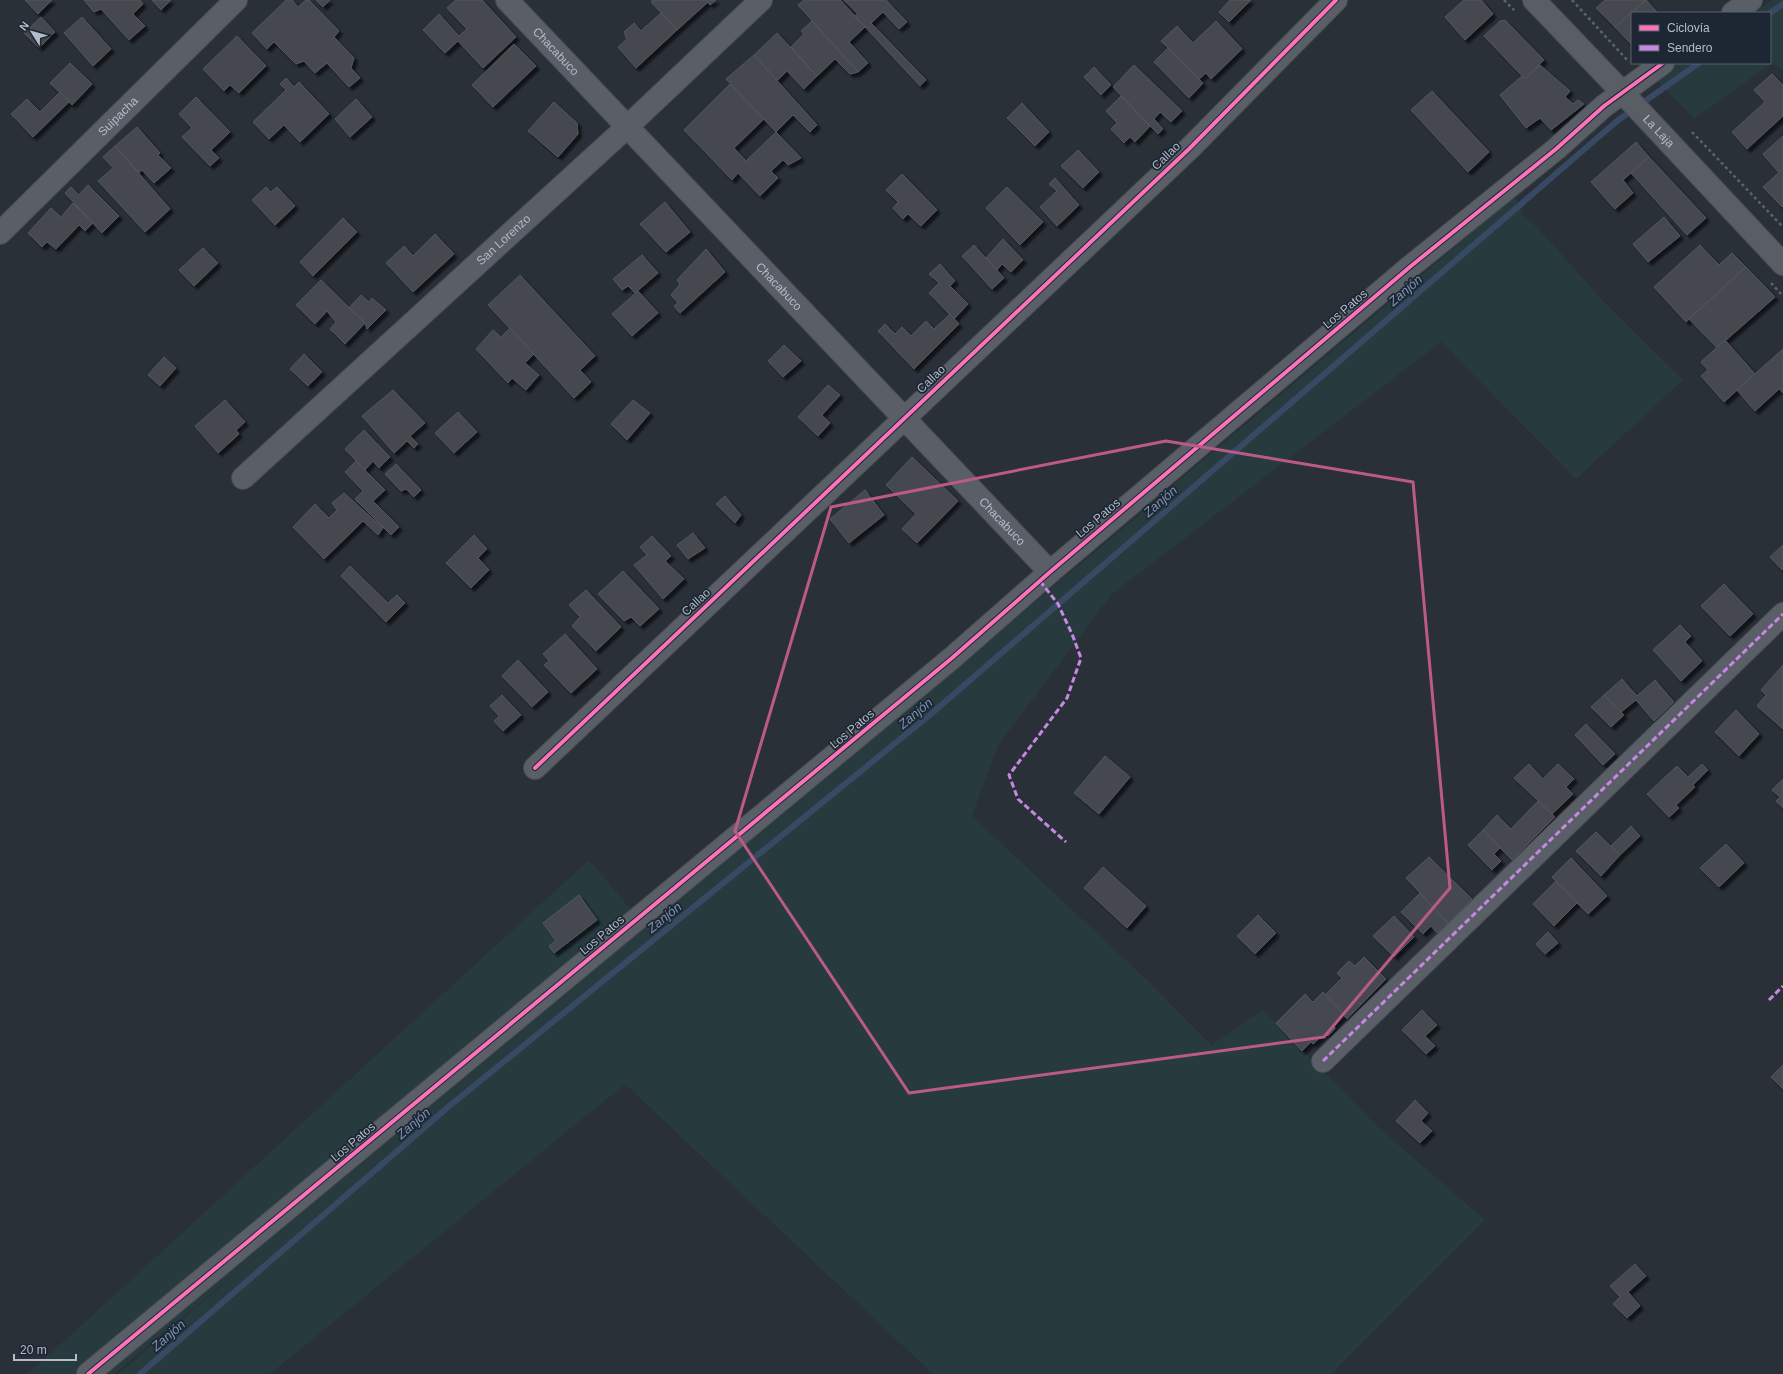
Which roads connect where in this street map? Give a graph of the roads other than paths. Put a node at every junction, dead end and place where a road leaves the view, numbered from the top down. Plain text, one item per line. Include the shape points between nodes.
1 (236, 0) edge
2 (507, 0) edge
3 (761, 0) edge
4 (1336, 0) edge
5 (1534, 0) edge
6 (1751, 0) edge
7 (1734, 12) edge
8 (1662, 64) edge
9 (1622, 92) junction
10 (626, 126) junction
11 (0, 233) edge
12 (1783, 264) edge
13 (904, 419) junction
14 (243, 478) dead end
15 (1050, 572) junction
16 (1783, 614) edge
17 (535, 768) dead end
18 (1323, 1061) dead end
19 (88, 1374) edge

1 - 11 street, Suipacha
2 - 10 street, Chacabuco
3 - 10 street, San Lorenzo
4 - 13 street, Callao via 1189,149
5 - 9 main road, La Laja
6 - 7 street
8 - 9 street, Los Patos
9 - 12 main road, La Laja
9 - 15 street, Los Patos via 1411,266
10 - 13 street, Chacabuco
10 - 14 street, San Lorenzo
13 - 15 street, Chacabuco
13 - 17 street, Callao
15 - 19 street, Los Patos via 946,664
16 - 18 street

